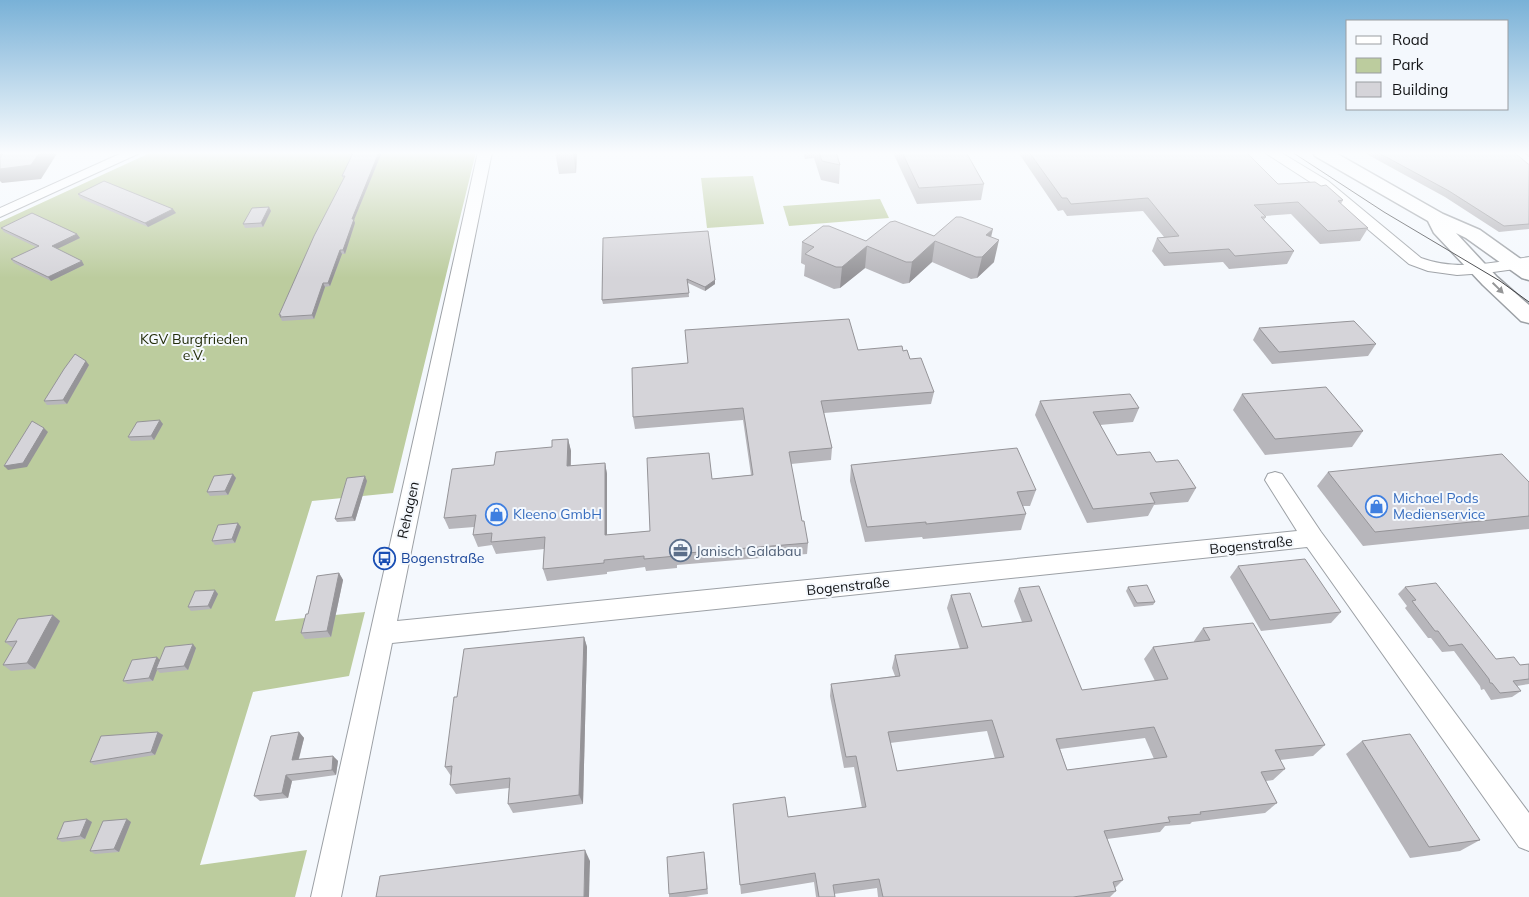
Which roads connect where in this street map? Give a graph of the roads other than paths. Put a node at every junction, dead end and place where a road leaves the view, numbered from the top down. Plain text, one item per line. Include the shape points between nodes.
1 (43, 194) edge
2 (476, 194) edge
3 (1335, 194) edge
4 (1394, 194) edge
5 (0, 213) edge
6 (1436, 218) junction
7 (1525, 267) edge
8 (1480, 268) junction
9 (1529, 316) edge
10 (1276, 480) dead end
11 (1313, 538) junction
12 (383, 633) junction
13 (1529, 837) edge
14 (326, 897) edge

1 - 5 street
2 - 12 street, Rehagen
3 - 8 street via 1415,261 1442,270
4 - 6 main road
6 - 7 main road via 1473,234
6 - 8 main road via 1441,229
7 - 8 street
8 -> 9 main road
10 - 11 street, Bogenstraße
11 - 12 street, Bogenstraße
11 - 13 street, Bogenstraße
12 - 14 street, Rehagen

